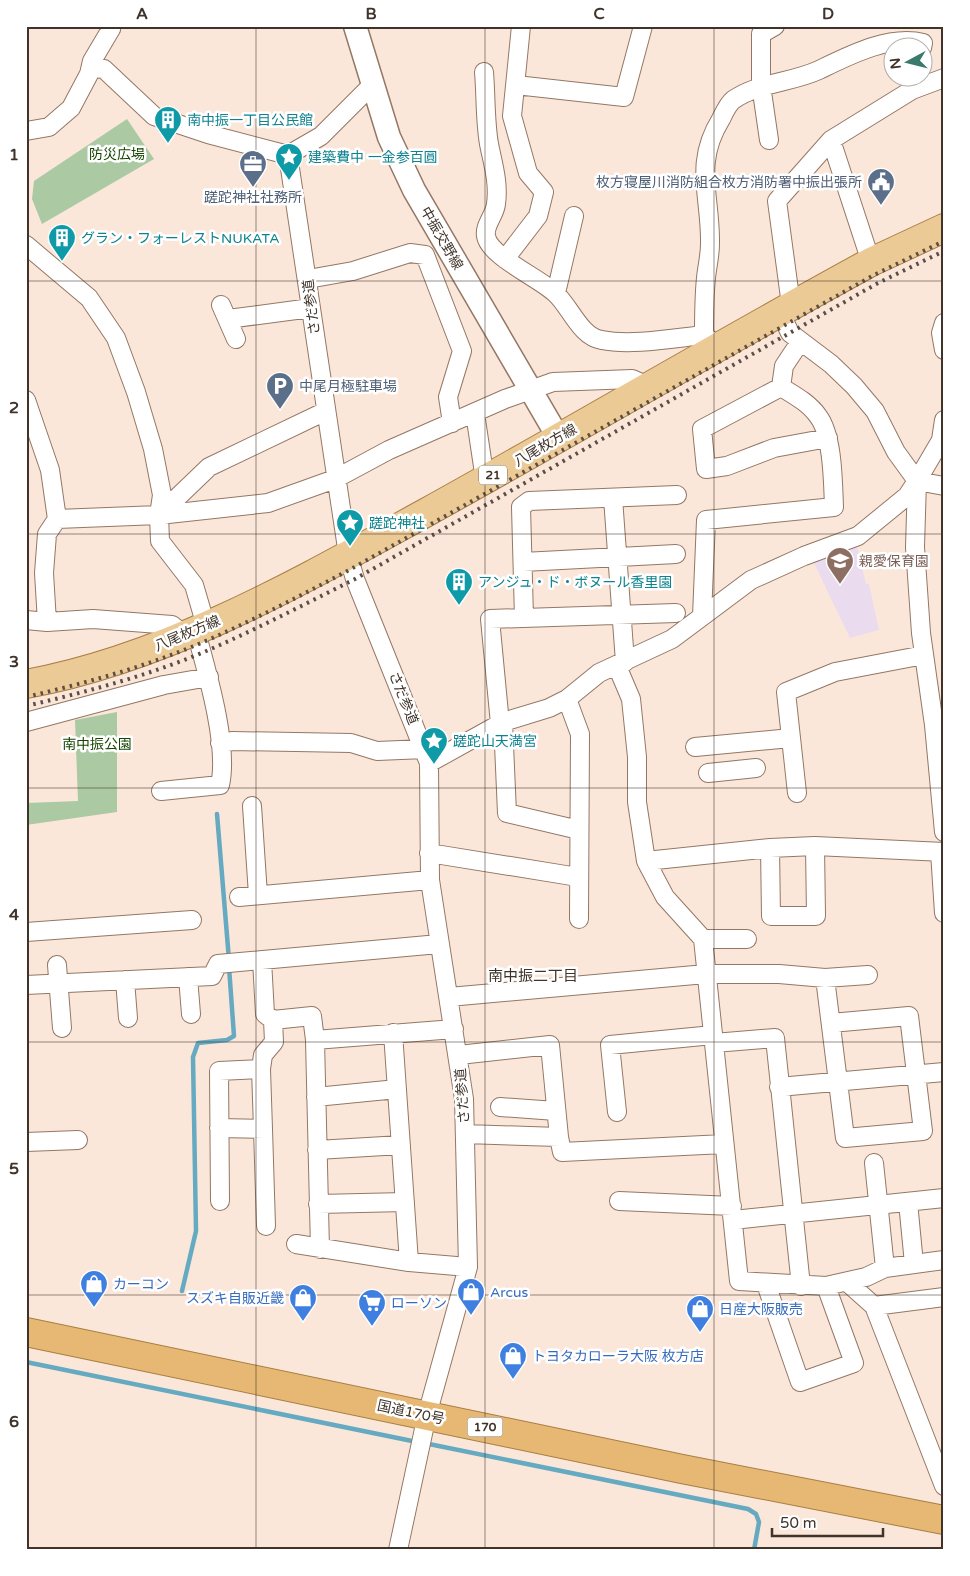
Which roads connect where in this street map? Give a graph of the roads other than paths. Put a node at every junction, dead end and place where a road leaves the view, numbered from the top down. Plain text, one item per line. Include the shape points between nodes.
1 (109, 26) edge
2 (355, 26) edge
3 (521, 26) edge
4 (643, 26) edge
5 (775, 26) edge
6 (882, 46) edge
7 (92, 68) junction
8 (484, 72) dead end
9 (944, 78) edge
10 (372, 84) junction
11 (516, 85) junction
12 (761, 85) junction
13 (901, 88) edge
14 (890, 103) junction
15 (26, 132) edge
16 (769, 140) dead end
17 (831, 140) junction
18 (288, 155) junction
19 (574, 216) dead end
20 (944, 228) edge
21 (26, 245) edge
22 (446, 245) junction
23 (425, 255) junction
24 (505, 259) junction
25 (871, 262) junction
26 (308, 279) junction
27 (556, 294) junction
28 (312, 308) junction
29 (790, 323) junction
30 (944, 323) edge
31 (236, 339) dead end
32 (710, 341) junction
33 (944, 350) edge
34 (648, 386) junction
35 (781, 387) junction
36 (529, 390) junction
37 (26, 400) edge
38 (326, 410) junction
39 (475, 413) junction
40 (944, 420) edge
41 (452, 423) junction
42 (558, 437) junction
43 (828, 438) junction
44 (341, 476) junction
45 (485, 480) junction
46 (917, 482) junction
47 (944, 486) edge
48 (677, 495) dead end
49 (613, 498) junction
50 (159, 515) junction
51 (57, 519) junction
52 (676, 554) dead end
53 (348, 556) junction
54 (617, 556) junction
55 (523, 562) junction
56 (676, 613) dead end
57 (621, 615) junction
58 (702, 616) junction
59 (524, 618) junction
60 (26, 620) edge
61 (48, 622) junction
62 (195, 631) junction
63 (924, 655) junction
64 (621, 664) junction
65 (209, 677) junction
66 (26, 684) edge
67 (937, 691) edge
68 (567, 699) junction
69 (26, 722) edge
70 (501, 723) junction
71 (791, 738) junction
72 (220, 744) junction
73 (722, 744) junction
74 (695, 747) dead end
75 (427, 756) junction
76 (756, 768) dead end
77 (161, 791) dead end
78 (797, 793) dead end
79 (252, 806) dead end
80 (580, 830) junction
81 (944, 832) edge
82 (815, 846) junction
83 (770, 848) junction
84 (942, 852) edge
85 (429, 853) junction
86 (646, 861) junction
87 (578, 876) junction
88 (430, 880) junction
89 (258, 895) junction
90 (239, 897) dead end
91 (944, 912) edge
92 (579, 919) dead end
93 (192, 921) dead end
94 (26, 932) edge
95 (747, 939) dead end
96 (703, 940) junction
97 (438, 944) junction
98 (262, 960) junction
99 (58, 965) dead end
100 (706, 974) junction
101 (868, 975) dead end
102 (188, 977) junction
103 (825, 978) junction
104 (125, 980) junction
105 (59, 984) junction
106 (26, 985) edge
107 (449, 997) junction
108 (191, 1014) dead end
109 (128, 1018) dead end
110 (273, 1020) junction
111 (831, 1023) junction
112 (62, 1028) dead end
113 (454, 1029) junction
114 (392, 1033) junction
115 (713, 1039) junction
116 (315, 1040) junction
117 (459, 1055) junction
118 (261, 1069) junction
119 (944, 1072) edge
120 (916, 1075) junction
121 (840, 1082) junction
122 (779, 1087) junction
123 (397, 1089) junction
124 (316, 1097) junction
125 (500, 1107) dead end
126 (556, 1111) junction
127 (617, 1112) dead end
128 (219, 1128) junction
129 (263, 1129) junction
130 (465, 1134) junction
131 (559, 1138) junction
132 (78, 1140) dead end
133 (26, 1142) edge
134 (724, 1144) junction
135 (402, 1145) junction
136 (317, 1150) junction
137 (874, 1163) dead end
138 (944, 1198) edge
139 (619, 1201) dead end
140 (220, 1202) dead end
141 (405, 1202) junction
142 (908, 1202) junction
143 (318, 1204) junction
144 (879, 1205) junction
145 (732, 1213) junction
146 (794, 1214) junction
147 (266, 1226) dead end
148 (296, 1244) dead end
149 (320, 1249) junction
150 (944, 1260) edge
151 (409, 1262) junction
152 (914, 1264) junction
153 (468, 1268) junction
154 (885, 1268) junction
155 (847, 1282) junction
156 (766, 1284) junction
157 (801, 1286) junction
158 (826, 1286) junction
159 (944, 1297) edge
160 (874, 1306) junction
161 (26, 1332) edge
162 (423, 1435) junction
163 (944, 1486) edge
164 (944, 1520) edge
165 (398, 1550) edge

1 - 7 street via 111,29 92,61
2 - 10 street, 中振交野線
3 - 11 street
4 - 11 street via 624,97
5 - 12 street via 761,34
6 - 12 street via 804,77
7 - 15 street via 71,108 49,127
7 - 18 street via 104,69 154,116
8 - 24 street via 489,143 496,174 496,206 485,234 488,244
9 - 14 street via 912,90
10 - 18 street via 321,136
10 - 22 street, 中振交野線 via 389,137 414,190
11 - 24 street via 512,116 528,172 544,192 538,216
12 - 16 street
12 - 32 street via 732,101 717,124 706,152 704,168 710,246 704,299
13 - 14 street
14 - 17 street
17 - 25 street
17 - 29 street via 777,201
18 - 26 street, さだ参道
19 - 27 street
20 - 25 main road, 八尾枚方線 / 21
21 - 50 street via 89,298 116,338 153,449 162,495
22 - 23 street
22 - 36 street, 中振交野線
23 - 26 street via 410,253 353,271
23 - 41 street via 462,351 448,397
24 - 27 street
25 - 29 main road, 八尾枚方線 / 21
26 - 28 street, さだ参道
27 - 32 street via 579,326 600,340
28 - 31 street via 225,312
28 - 38 street, さだ参道
29 - 32 main road, 八尾枚方線 / 21
29 - 35 street
29 - 46 street via 875,411 896,452
30 - 33 street via 941,333
32 - 34 main road, 八尾枚方線 / 21
34 - 36 street via 632,379 562,380
34 - 42 main road, 八尾枚方線 / 21
35 - 43 street via 819,416
35 - 43 street via 702,429 706,468 728,466 774,448
36 - 39 street
36 - 42 street, 中振交野線
37 - 51 street via 50,470
38 - 44 street, さだ参道 via 328,431
38 - 50 street via 210,467
39 - 41 street
39 - 45 street
40 - 46 street via 941,440
41 - 44 street via 389,450
42 - 45 main road, 八尾枚方線 / 21
43 - 58 street via 834,508 706,520
44 - 50 street via 268,503
44 - 53 street, さだ参道
45 - 53 main road, 八尾枚方線 / 21
46 - 47 street
46 - 58 street via 907,496 858,536 751,580
46 - 63 street via 915,548
48 - 49 street
49 - 54 street
49 - 55 street via 529,501 521,507
50 - 51 street
50 - 62 street via 160,541 194,585
51 - 61 street via 47,534 44,563
52 - 54 street
53 - 62 main road, 八尾枚方線 / 21
53 - 75 street, さだ参道
54 - 55 street
54 - 57 street
55 - 59 street
56 - 57 street
57 - 59 street
57 - 64 street
58 - 64 street via 672,639
59 - 70 street via 490,618
60 - 61 street
61 - 62 street via 93,619 172,625
62 - 65 street
62 - 66 main road, 八尾枚方線 / 21 via 104,666
63 - 67 street
63 - 71 street via 835,672 786,692
64 - 68 street via 599,673
64 - 86 street via 630,699
65 - 69 street via 164,685
65 - 72 street
67 - 81 street
68 - 70 street
68 - 80 street via 580,734
70 - 75 street
70 - 80 street via 507,813
71 - 73 street
71 - 78 street
72 - 75 street via 233,741 351,743 378,751
72 - 77 street via 224,768 220,785
73 - 74 street
73 - 76 street via 716,772
75 - 85 street, さだ参道
79 - 89 street
80 - 87 street
82 - 83 street
82 - 83 street via 816,916 771,916
82 - 84 street
83 - 86 street
84 - 91 street
85 - 87 street
85 - 88 street, さだ参道
86 - 96 street via 664,897
87 - 92 street
88 - 89 street
88 - 97 street, さだ参道
89 - 90 street
93 - 94 street via 48,925
95 - 96 street
96 - 100 street
97 - 98 street
97 - 107 street, さだ参道
98 - 102 street via 218,964 212,976
98 - 110 street via 265,1014
99 - 105 street
100 - 103 street
100 - 107 street
100 - 115 street
101 - 103 street
102 - 104 street
102 - 108 street
103 - 111 street
104 - 105 street
104 - 109 street
105 - 106 street
105 - 112 street
107 - 113 street, さだ参道
110 - 116 street via 312,1016
110 - 118 street via 274,1042 263,1055
111 - 120 street via 909,1016
111 - 121 street
113 - 114 street
113 - 117 street, さだ参道
114 - 116 street
114 - 123 street
115 - 122 street via 775,1038
115 - 127 street via 610,1045
115 - 134 street
116 - 124 street
117 - 126 street via 550,1046
117 - 130 street, さだ参道
118 - 128 street via 219,1071
118 - 129 street
119 - 120 street
120 - 121 street
120 - 121 street via 923,1130 845,1138
121 - 122 street
122 - 146 street
123 - 124 street
123 - 135 street
124 - 136 street
125 - 126 street
126 - 131 street
128 - 129 street
128 - 140 street via 211,1183
129 - 147 street
130 - 131 street
130 - 153 street, さだ参道
131 - 134 street via 562,1152
132 - 133 street
134 - 145 street
135 - 136 street
135 - 141 street
136 - 143 street
137 - 144 street
138 - 142 street
139 - 145 street
141 - 143 street
141 - 151 street
142 - 144 street
142 - 152 street
143 - 149 street
144 - 146 street
144 - 154 street
145 - 146 street
145 - 156 street via 739,1281
146 - 157 street
148 - 149 street
149 - 151 street
150 - 152 street
151 - 153 street
152 - 154 street
153 - 162 street, さだ参道
154 - 155 street
155 - 158 street
155 - 160 street
156 - 157 street
156 - 158 street via 800,1382 854,1363
157 - 158 street
159 - 160 street
160 - 163 street
161 - 162 highway, 国道170号 / 170
162 - 164 highway, 国道170号 / 170 via 682,1469
162 - 165 street, さだ参道

